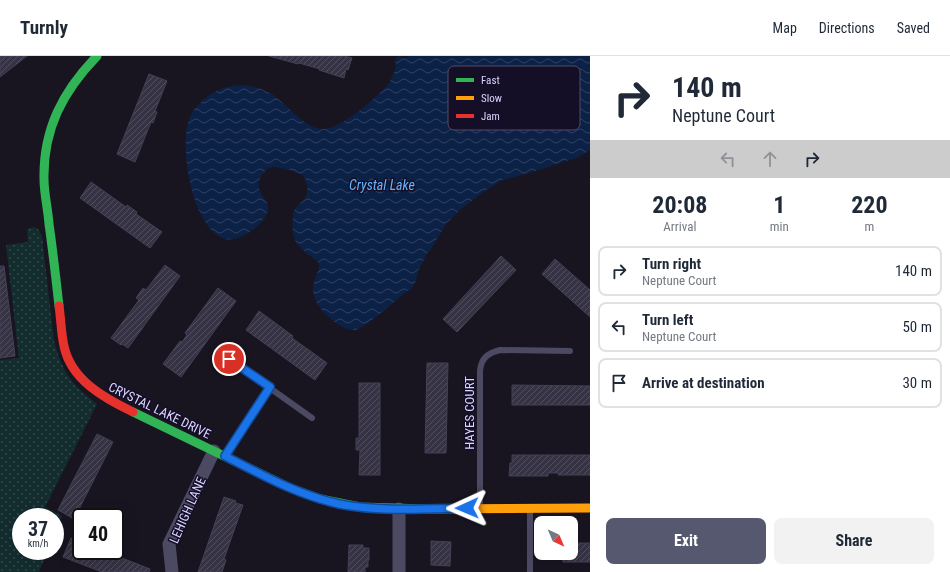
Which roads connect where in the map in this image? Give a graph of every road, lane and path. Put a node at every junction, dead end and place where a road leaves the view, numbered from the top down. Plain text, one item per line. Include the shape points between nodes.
1 (97, 56) edge
2 (570, 351) dead end
3 (229, 359) dead end
4 (270, 387) junction
5 (312, 418) dead end
6 (219, 454) junction
7 (480, 508) junction
8 (590, 508) edge
9 (399, 509) junction
10 (530, 509) junction
11 (172, 572) edge
12 (399, 572) edge
13 (530, 572) edge

1 - 6 street, CRYSTAL LAKE DRIVE via 79,74 64,98 48,137 45,157 44,179 48,220 64,348 72,367 82,381 94,391
2 - 7 lane, HAYES COURT via 500,350 483,360 480,371
3 - 4 lane
4 - 5 lane
4 - 6 lane
6 - 9 street, CRYSTAL LAKE DRIVE via 290,488 320,499 360,507
6 - 11 street, LEHIGH LANE via 169,544
7 - 9 street, CRYSTAL LAKE DRIVE
7 - 10 street, CRYSTAL LAKE DRIVE
8 - 10 street, CRYSTAL LAKE DRIVE
9 - 12 street
10 - 13 lane

